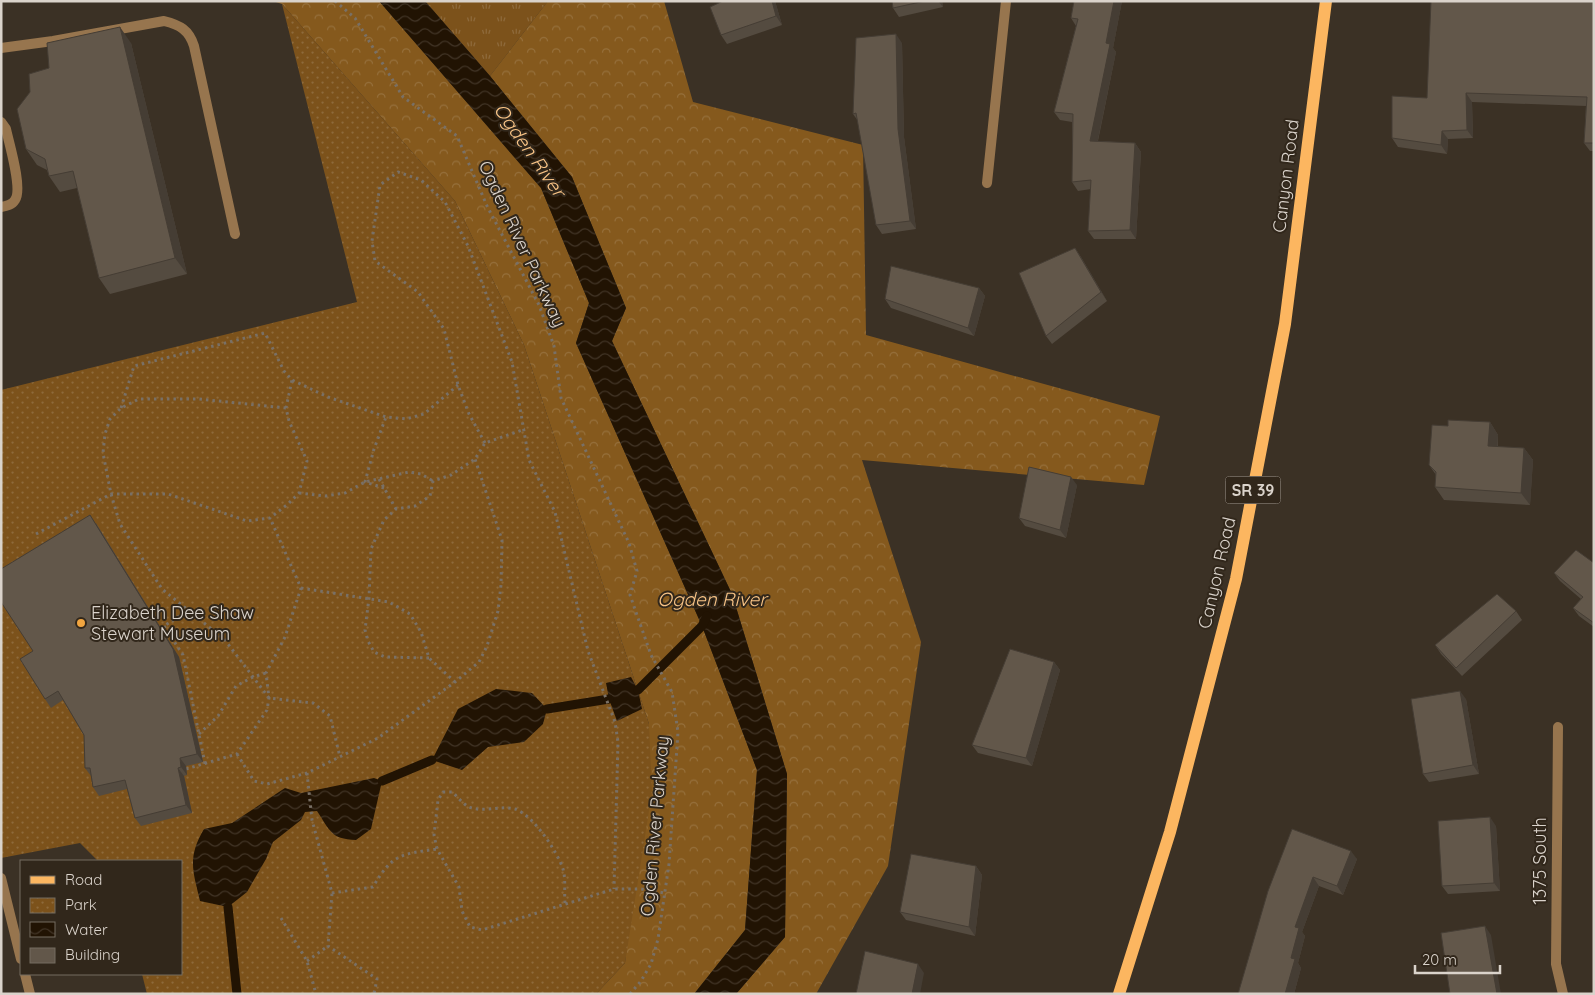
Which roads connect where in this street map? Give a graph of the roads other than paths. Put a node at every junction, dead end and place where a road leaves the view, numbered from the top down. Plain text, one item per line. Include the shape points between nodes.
1 (1006, 1) edge
2 (1326, 1) edge
3 (1, 48) edge
4 (1, 122) edge
5 (987, 183) dead end
6 (1, 207) edge
7 (236, 234) dead end
8 (1558, 727) dead end
9 (1, 878) edge
10 (20, 955) edge
11 (25, 975) edge
12 (30, 994) edge
13 (1119, 994) edge
14 (1563, 994) edge

1 - 5 street
2 - 13 main road, Canyon Road / SR 39 via 1285,324 1236,579 1170,832
3 - 7 street via 164,20 184,28 194,46
4 - 6 street via 6,129 18,188 15,200
8 - 14 street, 1375 South via 1556,964
9 - 10 street
11 - 12 street

